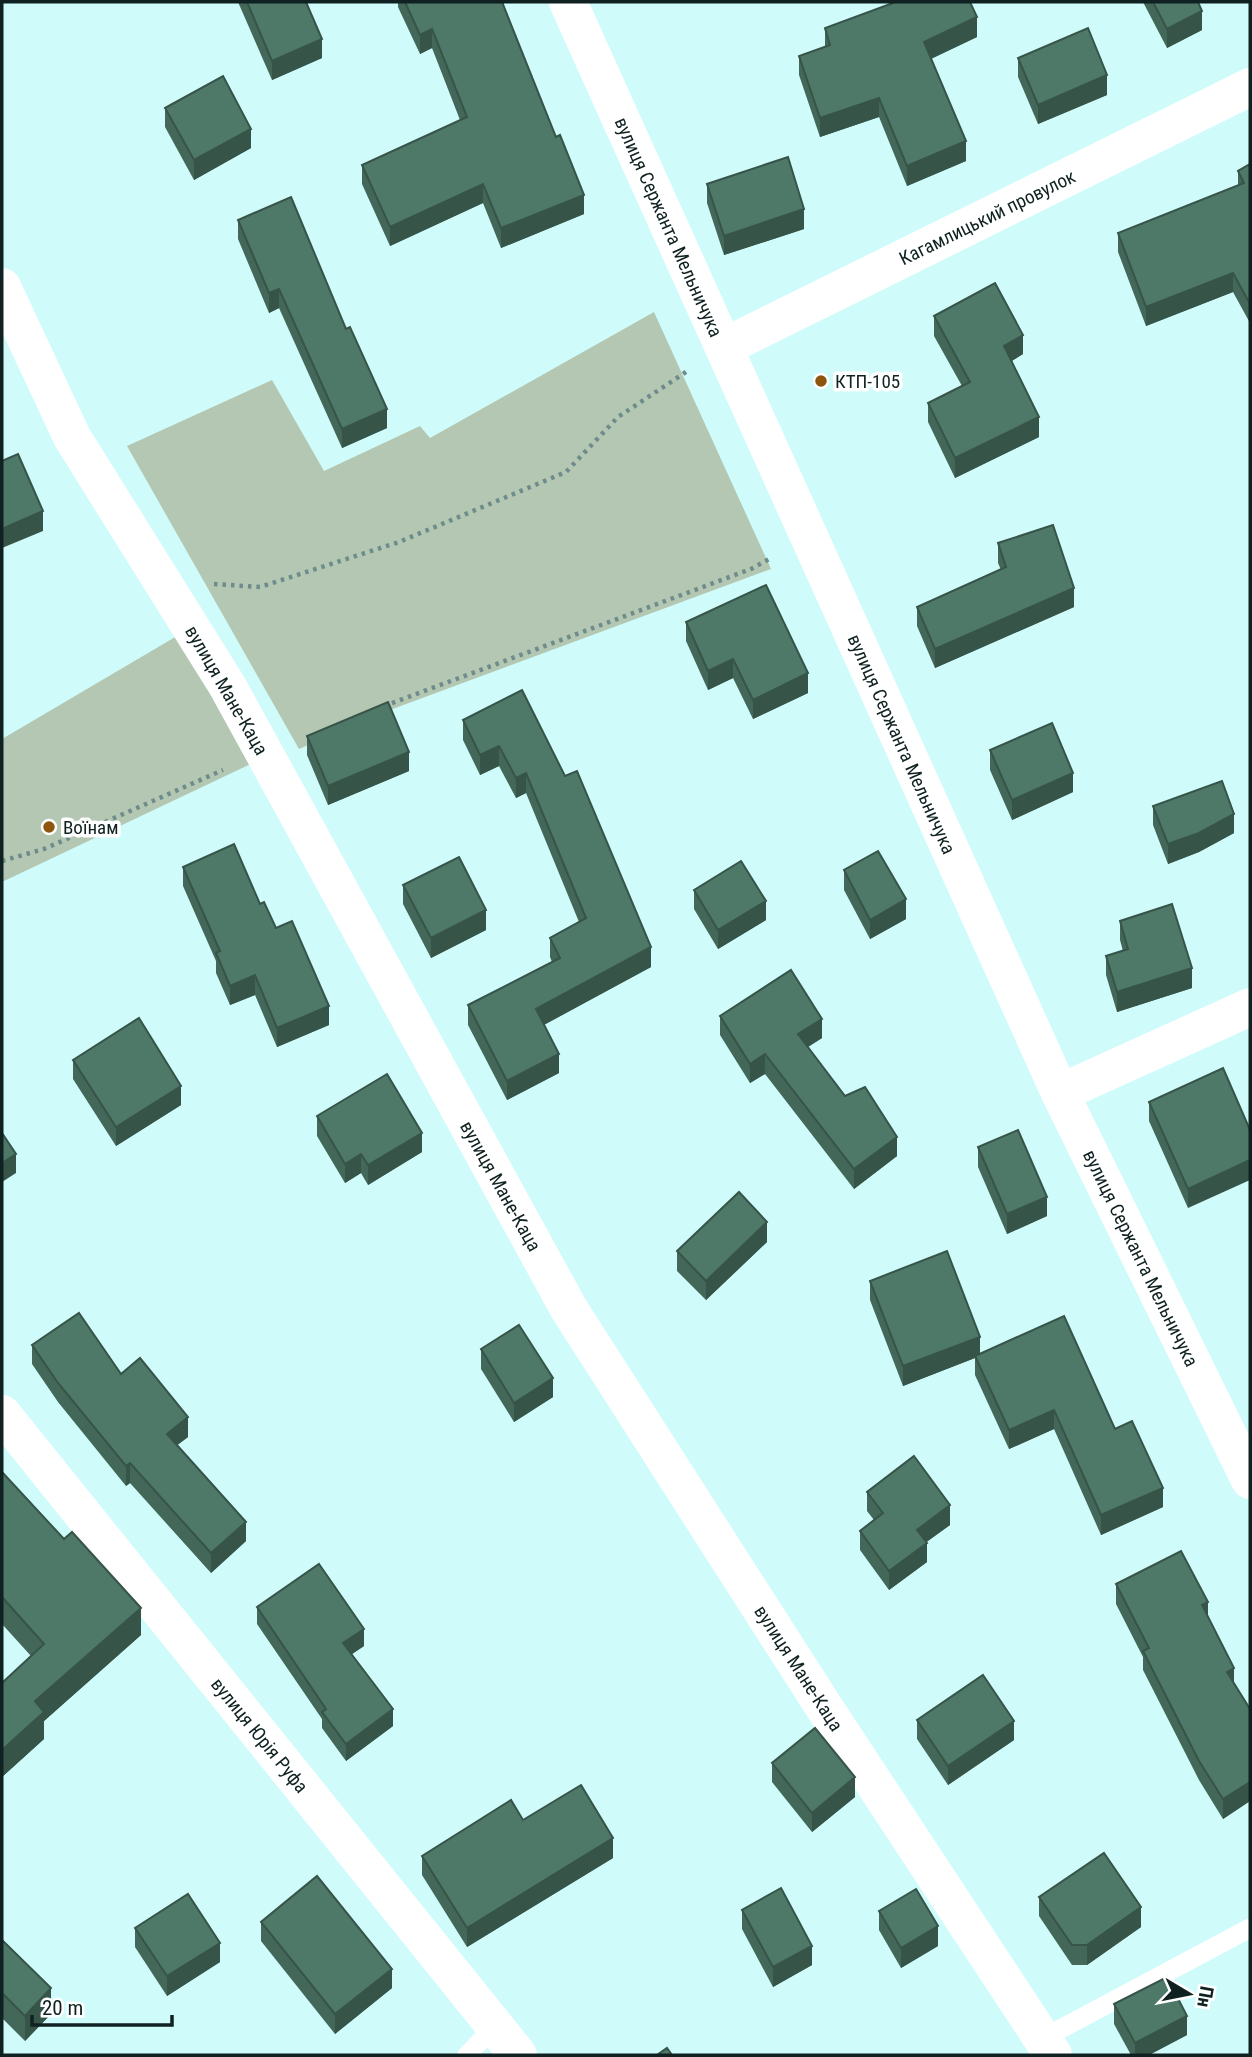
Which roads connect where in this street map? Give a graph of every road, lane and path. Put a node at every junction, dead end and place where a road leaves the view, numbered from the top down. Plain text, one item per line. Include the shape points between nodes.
1 (568, 2) edge
2 (1250, 87) edge
3 (2, 287) edge
4 (724, 347) junction
5 (809, 537) junction
6 (161, 580) junction
7 (371, 711) edge
8 (263, 752) junction
9 (2, 860) edge
10 (1250, 1007) edge
11 (1060, 1093) junction
12 (2, 1414) edge
13 (1250, 1479) edge
14 (1250, 1928) edge
15 (495, 2026) junction
16 (1048, 2047) edge
17 (467, 2055) edge
18 (518, 2055) edge

1 - 4 street, вулиця Сержанта Мельничука
2 - 4 street, Кагамлицький провулок
3 - 6 street, вулиця Мане-Каца via 72,437
4 - 5 street, вулиця Сержанта Мельничука
4 - 6 path via 618,416 566,472 399,542 260,587
5 - 7 path via 751,569
5 - 11 street, вулиця Сержанта Мельничука
6 - 8 street, вулиця Мане-Каца
8 - 9 path via 44,849
8 - 16 street, вулиця Мане-Каца via 569,1309
10 - 11 street
11 - 13 street, вулиця Сержанта Мельничука
12 - 15 street, вулиця Юрія Руфа
14 - 16 lane
15 - 17 lane
15 - 18 street, вулиця Юрія Руфа

